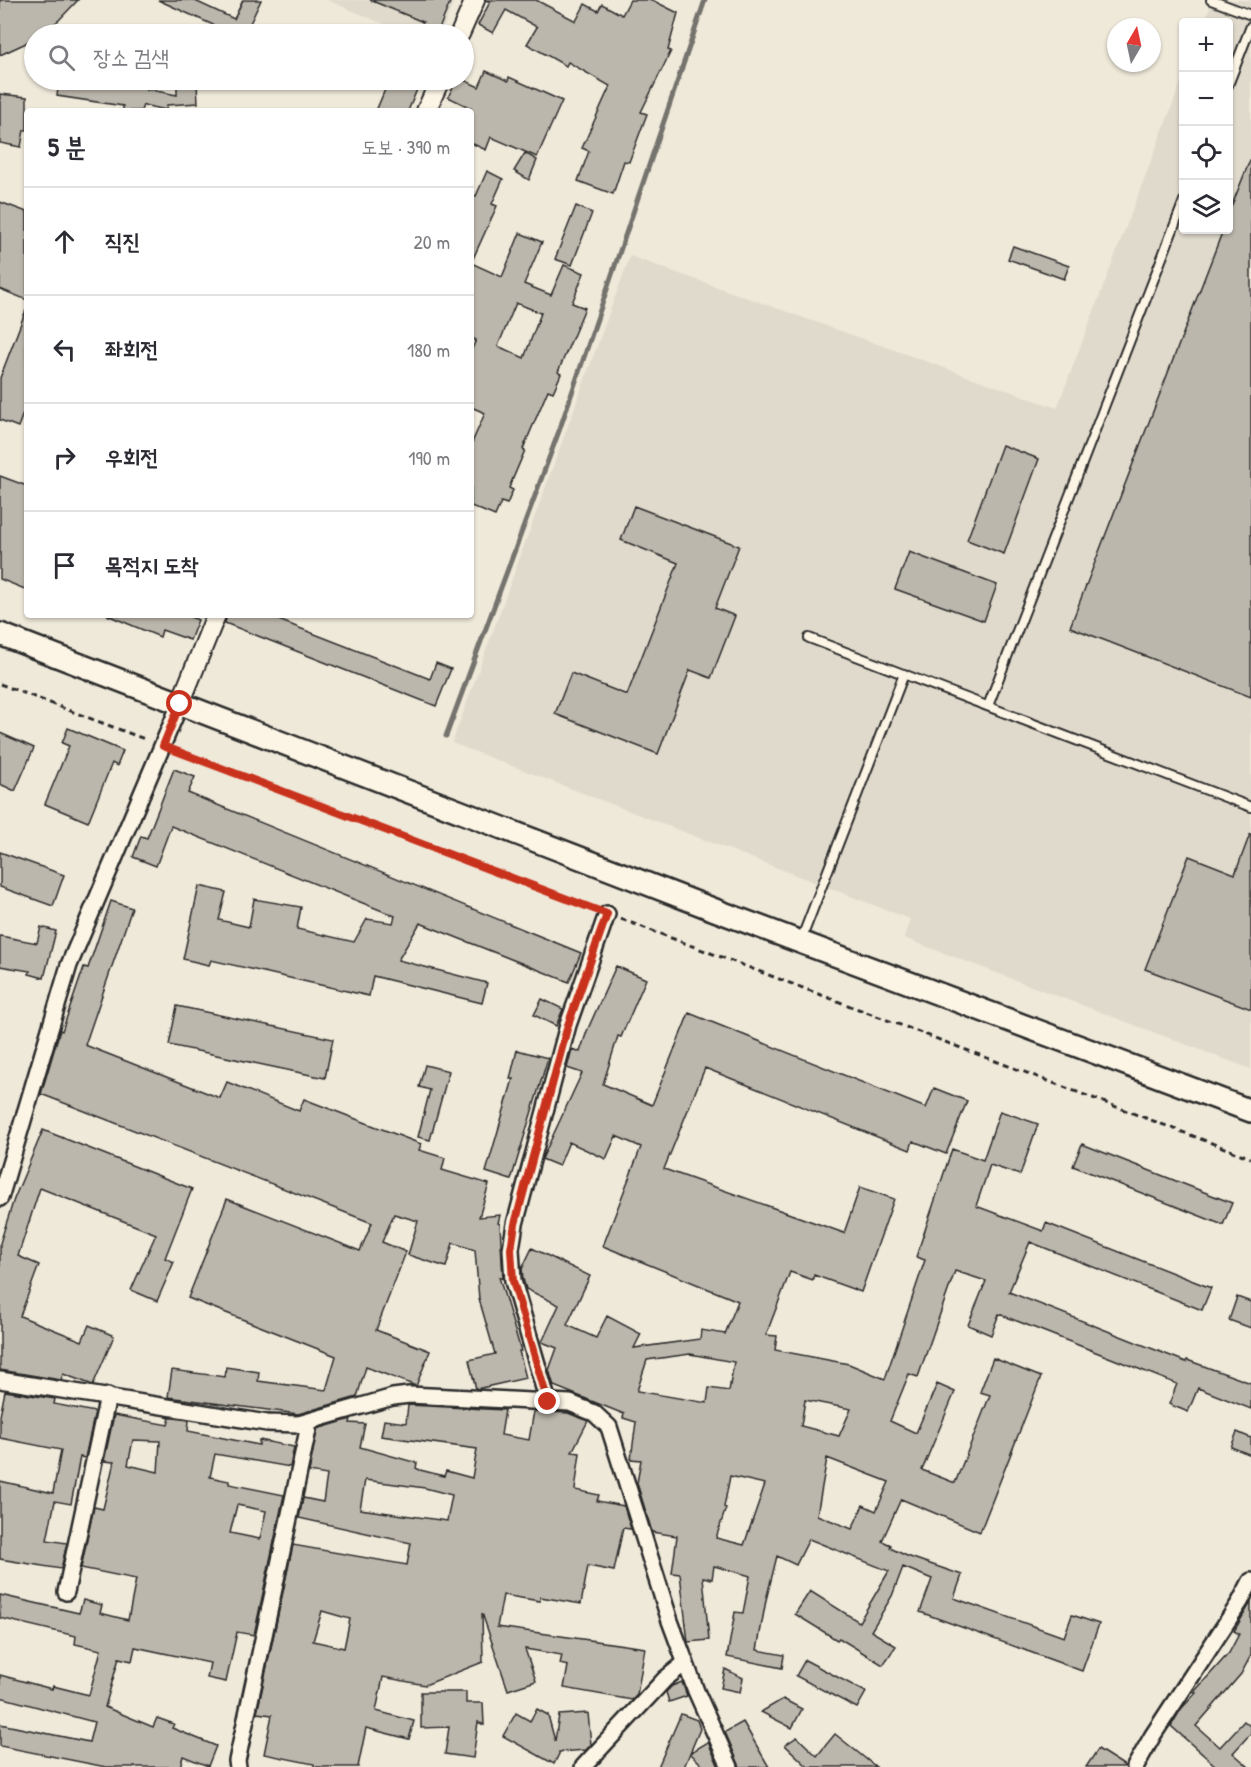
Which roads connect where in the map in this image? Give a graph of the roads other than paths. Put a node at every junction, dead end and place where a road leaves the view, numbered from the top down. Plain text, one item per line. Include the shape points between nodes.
1 (475, 0) edge
2 (1210, 0) edge
3 (1251, 15) edge
4 (464, 24) edge
5 (1251, 26) edge
6 (1233, 72) edge
7 (435, 90) edge
8 (427, 108) edge
9 (1179, 214) edge
10 (215, 618) edge
11 (0, 634) edge
12 (809, 638) dead end
13 (904, 674) junction
14 (180, 704) junction
15 (988, 706) junction
16 (1251, 807) edge
17 (607, 914) road end
18 (800, 942) junction
19 (1251, 1111) edge
20 (0, 1198) edge
21 (0, 1380) edge
22 (108, 1396) junction
23 (548, 1402) junction
24 (299, 1424) junction
25 (1251, 1581) edge
26 (66, 1592) dead end
27 (686, 1663) junction
28 (238, 1767) edge
29 (583, 1767) edge
30 (730, 1767) edge
31 (1135, 1767) edge

1 - 4 street
2 - 3 lane
5 - 6 lane
7 - 8 street
9 - 15 lane
10 - 14 street
11 - 14 main road
12 - 13 lane
13 - 15 lane
13 - 18 lane
14 - 18 main road
14 - 20 street via 69,965
15 - 16 lane
17 - 23 street via 568,1025 511,1249 513,1281
18 - 19 main road
21 - 22 street
22 - 24 street via 267,1423
22 - 26 street
23 - 24 street via 409,1395
23 - 27 street via 570,1403 594,1413 609,1427
24 - 28 street via 308,1430
25 - 31 street
27 - 29 street via 665,1679
27 - 30 street

